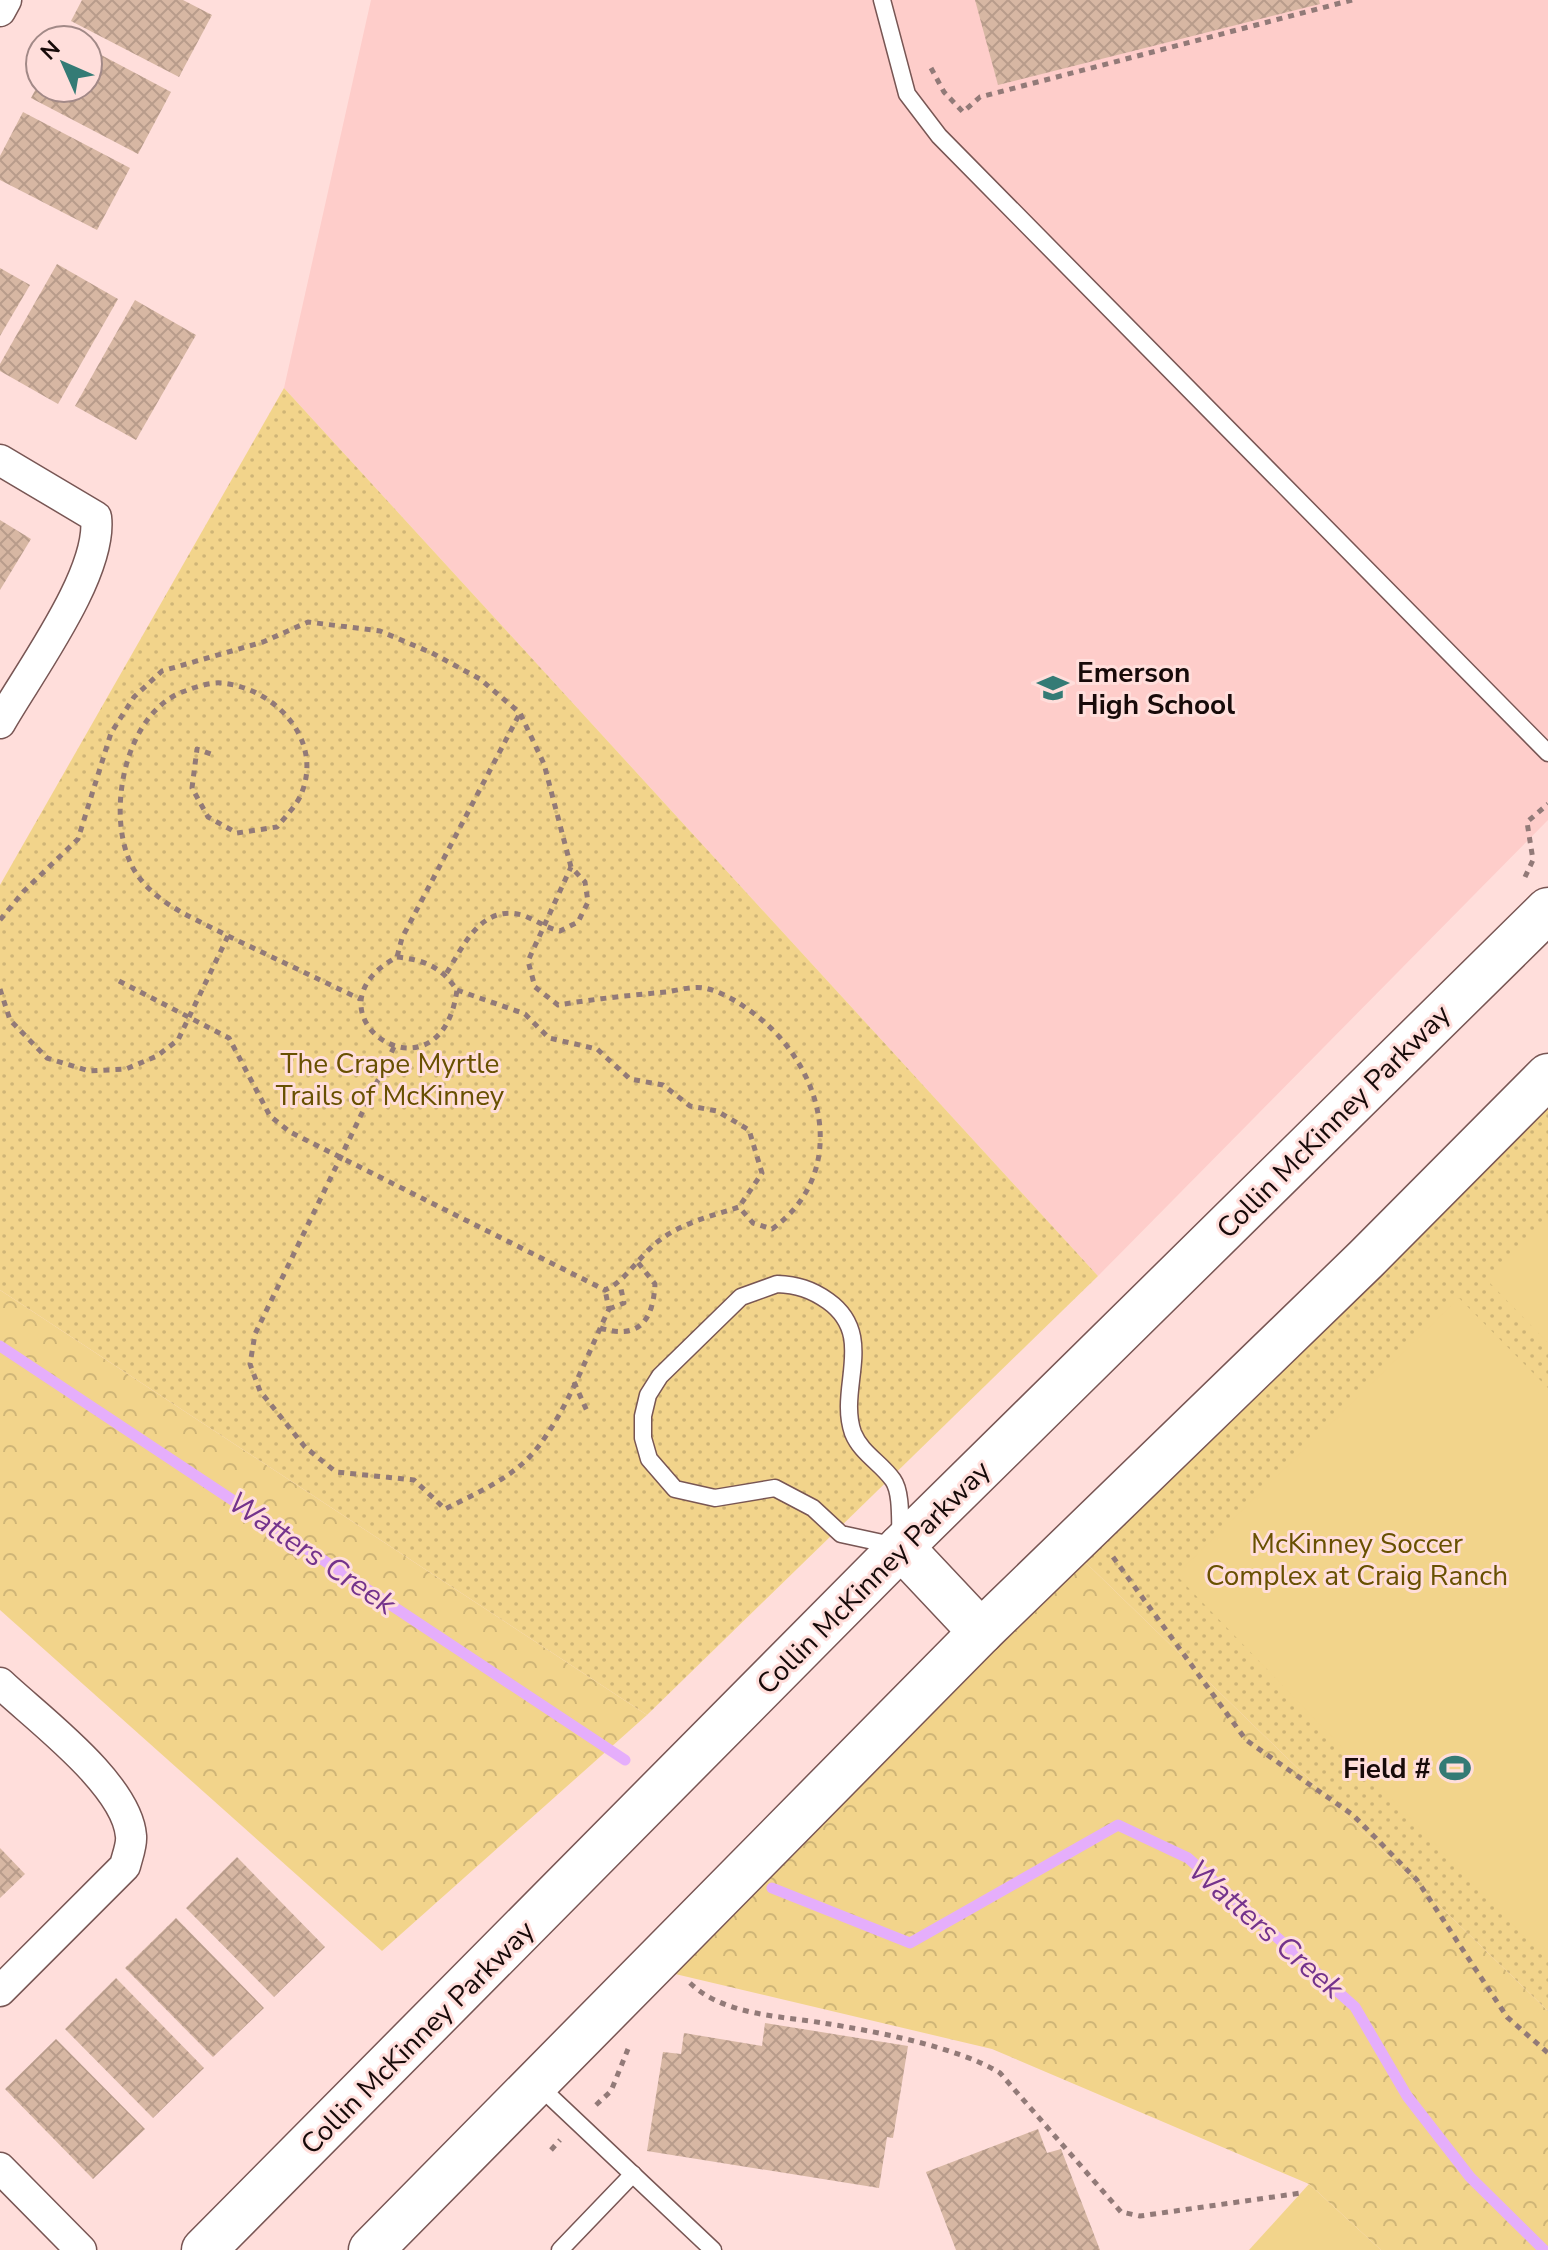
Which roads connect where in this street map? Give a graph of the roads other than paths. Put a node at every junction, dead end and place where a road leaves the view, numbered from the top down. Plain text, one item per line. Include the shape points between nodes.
1 (6, 0) edge
2 (882, 0) edge
3 (0, 11) edge
4 (0, 460) edge
5 (0, 723) edge
6 (1548, 753) edge
7 (1548, 910) edge
8 (1548, 1076) edge
9 (901, 1547) junction
10 (981, 1632) junction
11 (0, 1683) edge
12 (0, 1991) edge
13 (536, 2083) junction
14 (0, 2168) edge
15 (633, 2174) junction
16 (81, 2250) edge
17 (204, 2250) edge
18 (371, 2250) edge
19 (560, 2250) edge
20 (713, 2250) edge

1 - 3 street
2 - 6 lane via 907,94 939,136
4 - 5 street via 96,517 99,537 90,569
7 - 9 street, Collin McKinney Parkway
8 - 10 street
9 - 9 lane via 895,1482 864,1450 850,1422 855,1358 846,1320 815,1292 797,1285 777,1284 741,1297 660,1376 648,1395 643,1438 649,1459 675,1489 715,1498 775,1488 813,1508 841,1534
9 - 10 street
9 - 17 street, Collin McKinney Parkway
10 - 13 street
11 - 12 street via 98,1776 124,1807 132,1838 125,1866
13 - 15 lane
13 - 18 street
14 - 16 street
15 - 19 lane
15 - 20 lane

